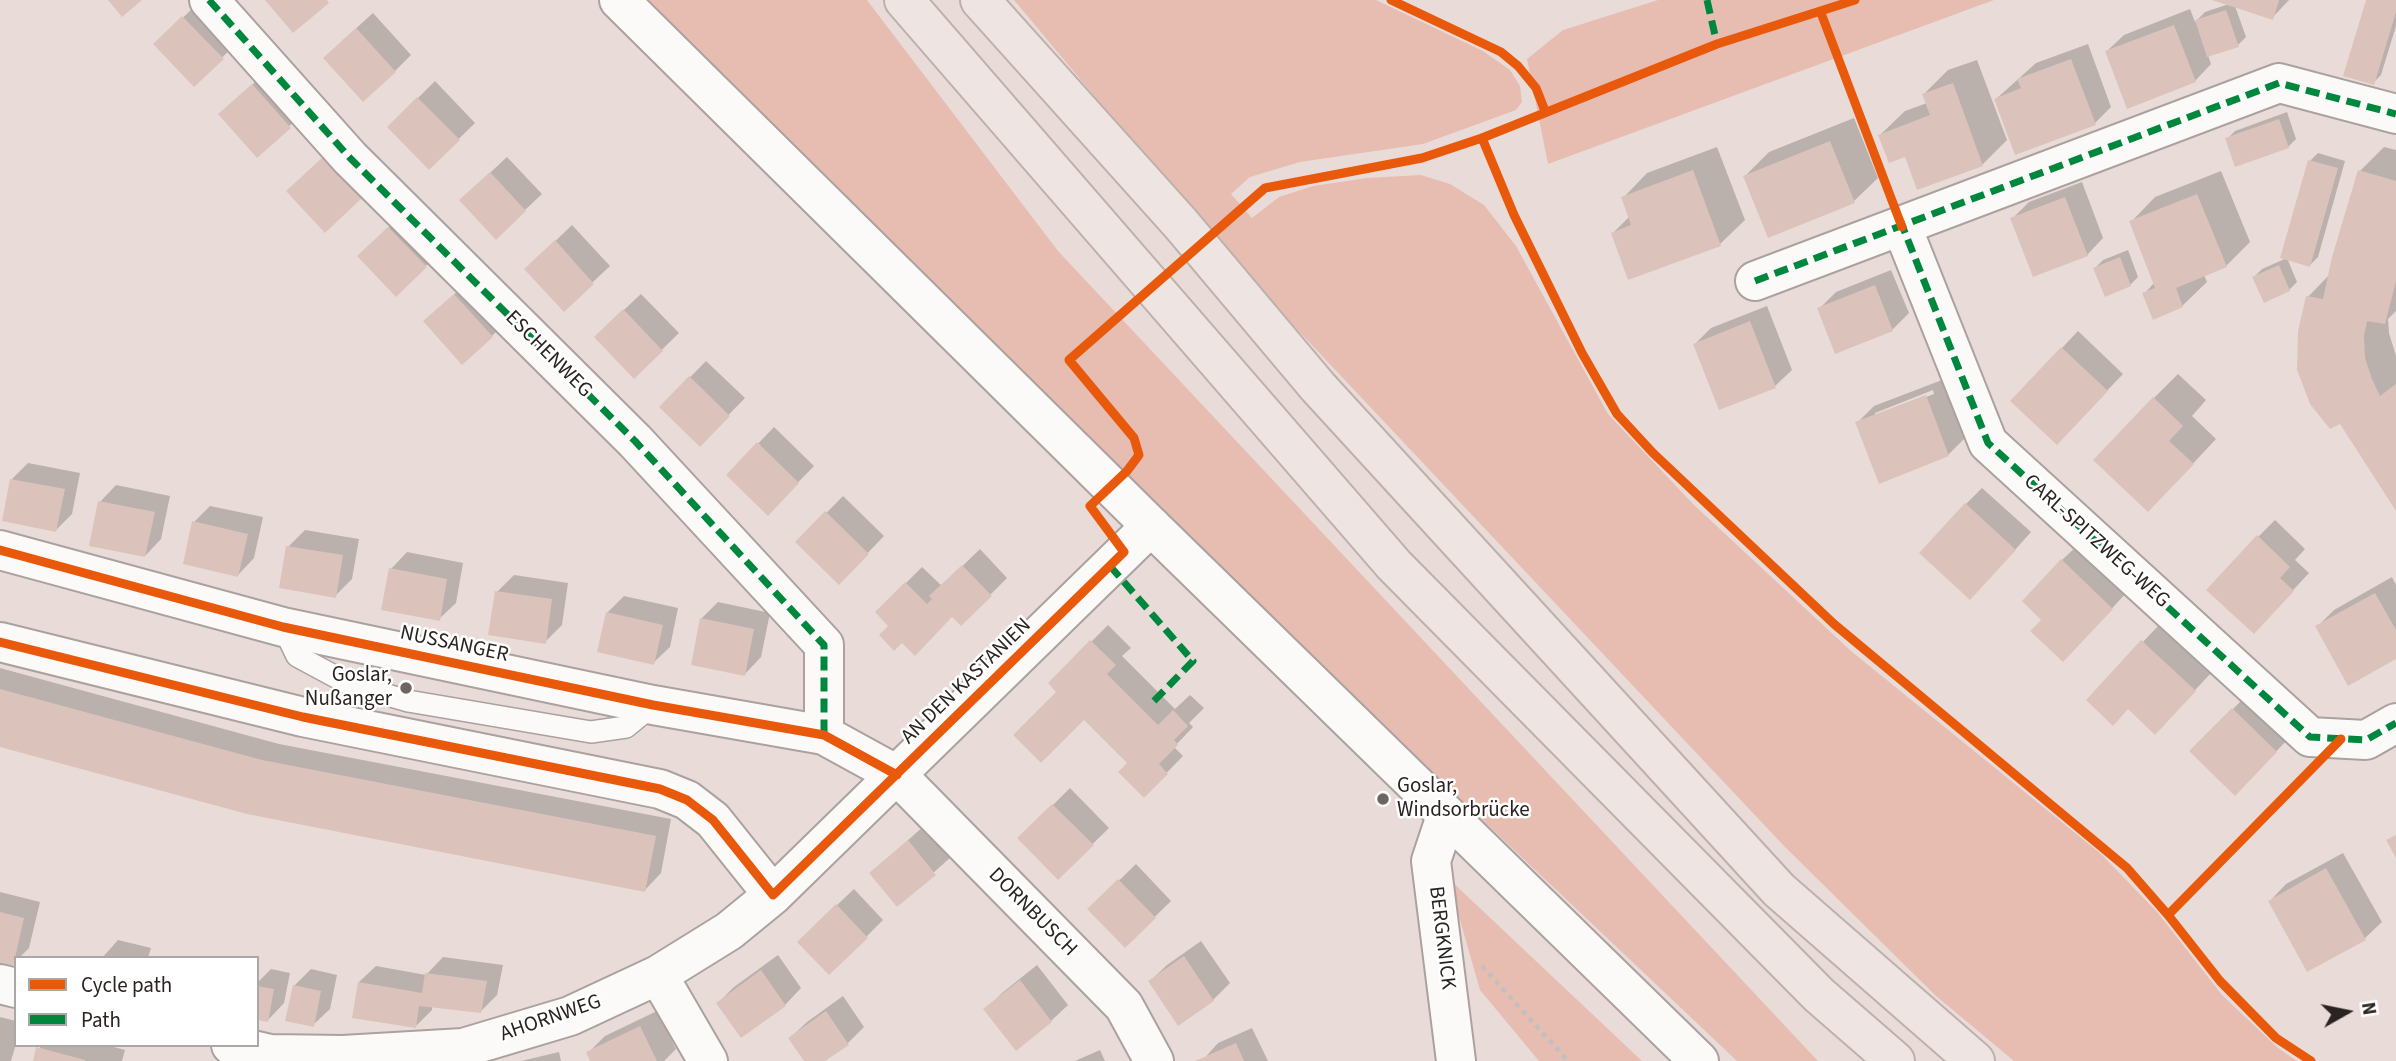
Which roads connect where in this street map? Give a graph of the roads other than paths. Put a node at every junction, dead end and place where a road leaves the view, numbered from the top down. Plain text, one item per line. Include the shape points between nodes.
1 (209, 0) edge
2 (619, 0) edge
3 (904, 0) edge
4 (980, 0) edge
5 (2396, 114) edge
6 (1902, 227) junction
7 (1755, 281) dead end
8 (1151, 526) junction
9 (0, 551) edge
10 (0, 642) edge
11 (2396, 723) edge
12 (824, 734) junction
13 (897, 775) junction
14 (1447, 816) junction
15 (773, 895) junction
16 (658, 975) junction
17 (240, 1047) edge
18 (708, 1061) edge
19 (1154, 1061) edge
20 (1456, 1061) edge
21 (1699, 1061) edge
22 (1895, 1061) edge
23 (1975, 1061) edge

1 - 12 street, ESCHENWEG via 350,158 635,441 824,645
2 - 8 street
3 - 22 highway via 1394,565 1819,995
4 - 23 highway via 1181,224 1318,387 1779,890
5 - 6 street via 2279,83
6 - 7 street
6 - 11 street, CARL-SPITZWEG-WEG via 1988,443 2310,737 2366,740
8 - 13 street, AN DEN KASTANIEN
8 - 14 street
9 - 12 street, NUSSANGER via 283,627 653,705
10 - 15 street via 303,717 660,789 687,800 713,820
12 - 13 street, NUSSANGER
13 - 15 street, AN DEN KASTANIEN
13 - 19 street, DORNBUSCH via 1124,1006
14 - 20 street, BERGKNICK via 1431,861
14 - 21 street
15 - 16 street, AN DEN KASTANIEN via 729,931
16 - 17 street, AHORNWEG via 570,1016 463,1048 343,1055 270,1054
16 - 18 street

